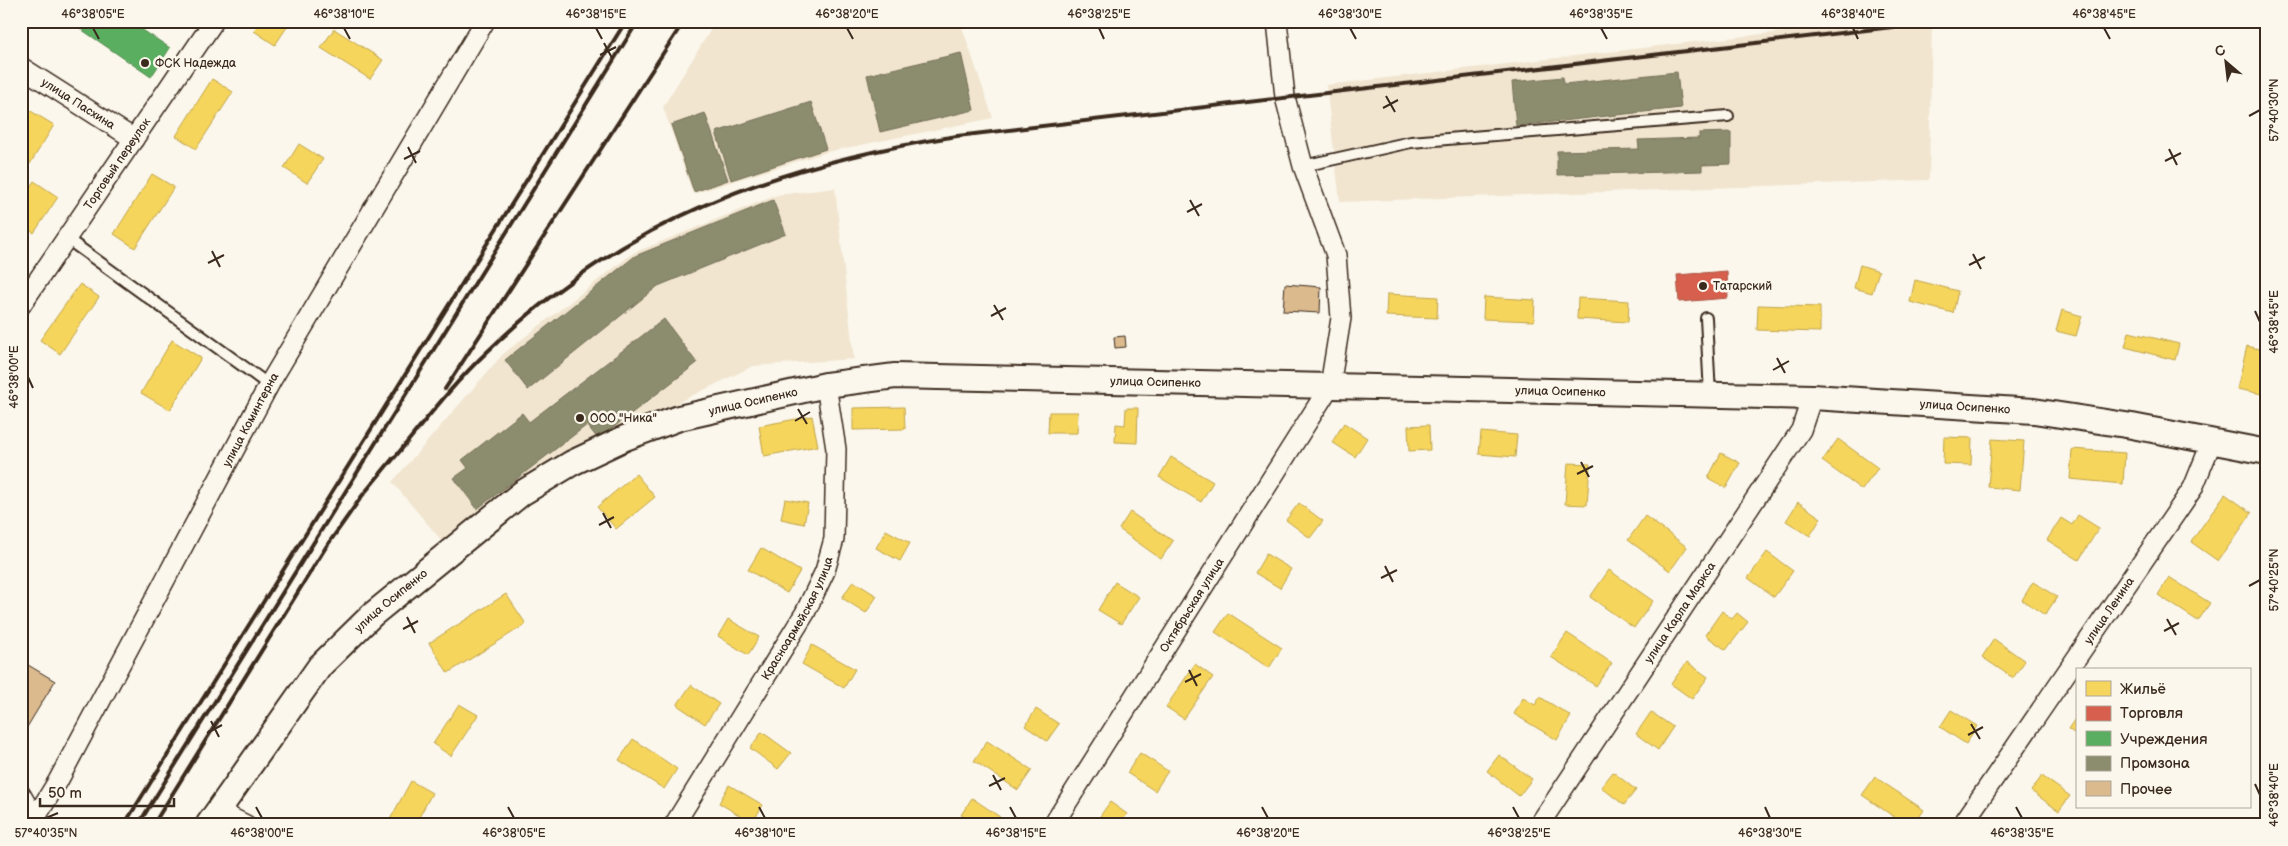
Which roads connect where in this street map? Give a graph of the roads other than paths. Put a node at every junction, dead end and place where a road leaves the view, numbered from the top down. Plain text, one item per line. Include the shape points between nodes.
1 (214, 21) edge
2 (485, 21) edge
3 (1277, 21) edge
4 (21, 67) edge
5 (1728, 116) dead end
6 (134, 139) junction
7 (1303, 166) junction
8 (66, 238) junction
9 (21, 305) edge
10 (1706, 318) dead end
11 (269, 385) junction
12 (826, 385) junction
13 (1330, 386) junction
14 (1710, 395) junction
15 (1812, 397) junction
16 (2212, 441) junction
17 (2267, 452) edge
18 (21, 795) edge
19 (213, 818) edge
20 (32, 821) edge
21 (246, 825) edge
22 (674, 825) edge
23 (1053, 825) edge
24 (1539, 825) edge
25 (1962, 825) edge

1 - 6 street, Торговый переулок
2 - 11 street, улица Коминтерна
3 - 7 street via 1285,97
4 - 6 street, улица Пасхина
5 - 7 lane via 1411,142
6 - 8 street, Торговый переулок
7 - 13 street via 1336,255 1341,318
8 - 9 street, Торговый переулок
8 - 11 lane
10 - 14 lane
11 - 20 street, улица Коминтерна via 58,781
12 - 13 street, улица Осипенко via 895,376
12 - 19 street, улица Осипенко via 679,418 572,463 522,493 372,615 320,666
12 - 22 street, Красноармейская улица via 836,449 834,539 826,572 805,613
13 - 14 street, улица Осипенко
13 - 23 street, Октябрьская улица
14 - 15 street, улица Осипенко
15 - 16 street, улица Осипенко via 2034,411
15 - 24 street, улица Карла Маркса via 1801,430
16 - 17 street, улица Осипенко
16 - 25 street, улица Ленина via 2193,488
18 - 20 street
19 - 21 street

